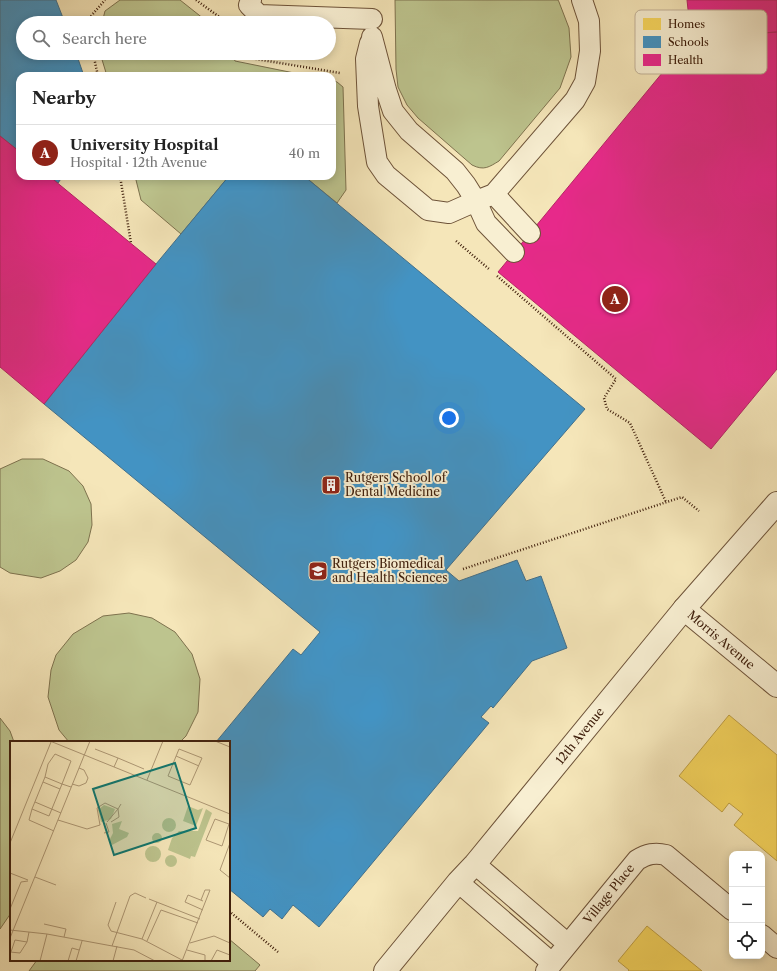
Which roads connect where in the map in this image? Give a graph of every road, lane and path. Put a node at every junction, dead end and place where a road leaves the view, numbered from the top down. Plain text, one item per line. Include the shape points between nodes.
1 (104, 0) edge
2 (196, 0) edge
3 (582, 0) edge
4 (249, 2) edge
5 (91, 16) edge
6 (218, 16) edge
7 (268, 16) edge
8 (336, 24) edge
9 (372, 28) junction
10 (94, 60) edge
11 (262, 60) edge
12 (97, 72) edge
13 (335, 72) edge
14 (336, 72) edge
15 (347, 74) dead end
16 (121, 180) edge
17 (485, 197) junction
18 (530, 233) dead end
19 (456, 241) dead end
20 (131, 243) dead end
21 (514, 252) dead end
22 (666, 502) junction
23 (777, 503) edge
24 (699, 510) dead end
25 (463, 569) dead end
26 (684, 609) junction
27 (777, 686) edge
28 (475, 864) junction
29 (458, 882) junction
30 (729, 907) edge
31 (230, 912) edge
32 (765, 938) edge
33 (568, 944) junction
34 (777, 948) edge
35 (278, 952) dead end
36 (549, 967) edge
37 (385, 971) edge

1 - 5 path
2 - 6 path
3 - 17 lane via 589,21 590,51 585,82 575,100
4 - 7 lane via 259,15
8 - 9 lane
9 - 17 lane via 393,111 409,131 455,171 466,185
9 - 17 lane via 366,58 368,106 377,162 386,176 428,210 449,213
10 - 12 path
11 - 13 path
14 - 15 path
16 - 20 path
17 - 18 lane
17 - 21 lane via 486,223
19 - 22 path via 616,379 604,398 608,409 630,423
22 - 24 path via 682,497
22 - 25 path
23 - 26 street, 12th Avenue
26 - 27 street, Morris Avenue
26 - 28 street, 12th Avenue
28 - 29 street, 12th Avenue
28 - 33 lane
29 - 36 lane, Village Place
29 - 37 street, 12th Avenue
30 - 33 lane, Village Place via 670,858 651,853 637,860
31 - 35 path
32 - 34 lane
33 - 36 lane, Village Place

